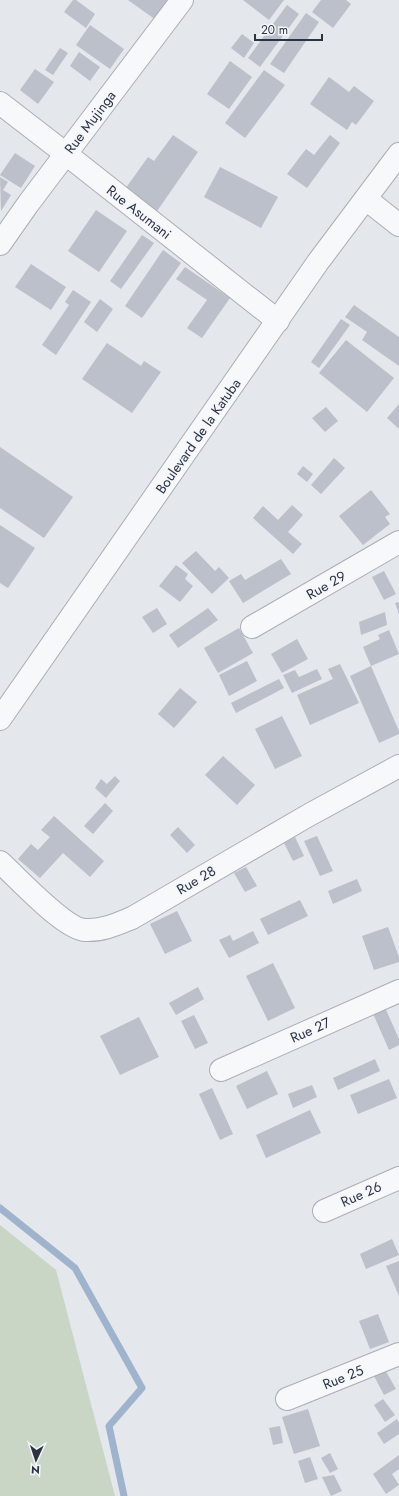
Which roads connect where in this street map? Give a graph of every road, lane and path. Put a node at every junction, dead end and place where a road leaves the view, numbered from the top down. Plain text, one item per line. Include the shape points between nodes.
1 (182, 0) edge
2 (0, 103) edge
3 (66, 154) junction
4 (399, 154) edge
5 (366, 198) junction
6 (399, 226) edge
7 (0, 244) edge
8 (278, 321) junction
9 (399, 542) edge
10 (252, 627) dead end
11 (0, 719) edge
12 (399, 766) edge
13 (0, 862) edge
14 (399, 991) edge
15 (221, 1070) dead end
16 (399, 1178) edge
17 (324, 1211) dead end
18 (399, 1354) edge
19 (287, 1399) dead end

1 - 3 street, Rue Mujinga
2 - 3 street, Rue Asumani
3 - 7 street, Rue Mujinga
3 - 8 street, Rue Asumani
4 - 5 street, Boulevard de la Katuba
5 - 6 street
5 - 8 street, Boulevard de la Katuba
8 - 11 street, Boulevard de la Katuba
9 - 10 street, Rue 29
12 - 13 street, Rue 28 via 308,814 132,918 102,929 83,930 67,923
14 - 15 street, Rue 27
16 - 17 street, Rue 26
18 - 19 street, Rue 25

